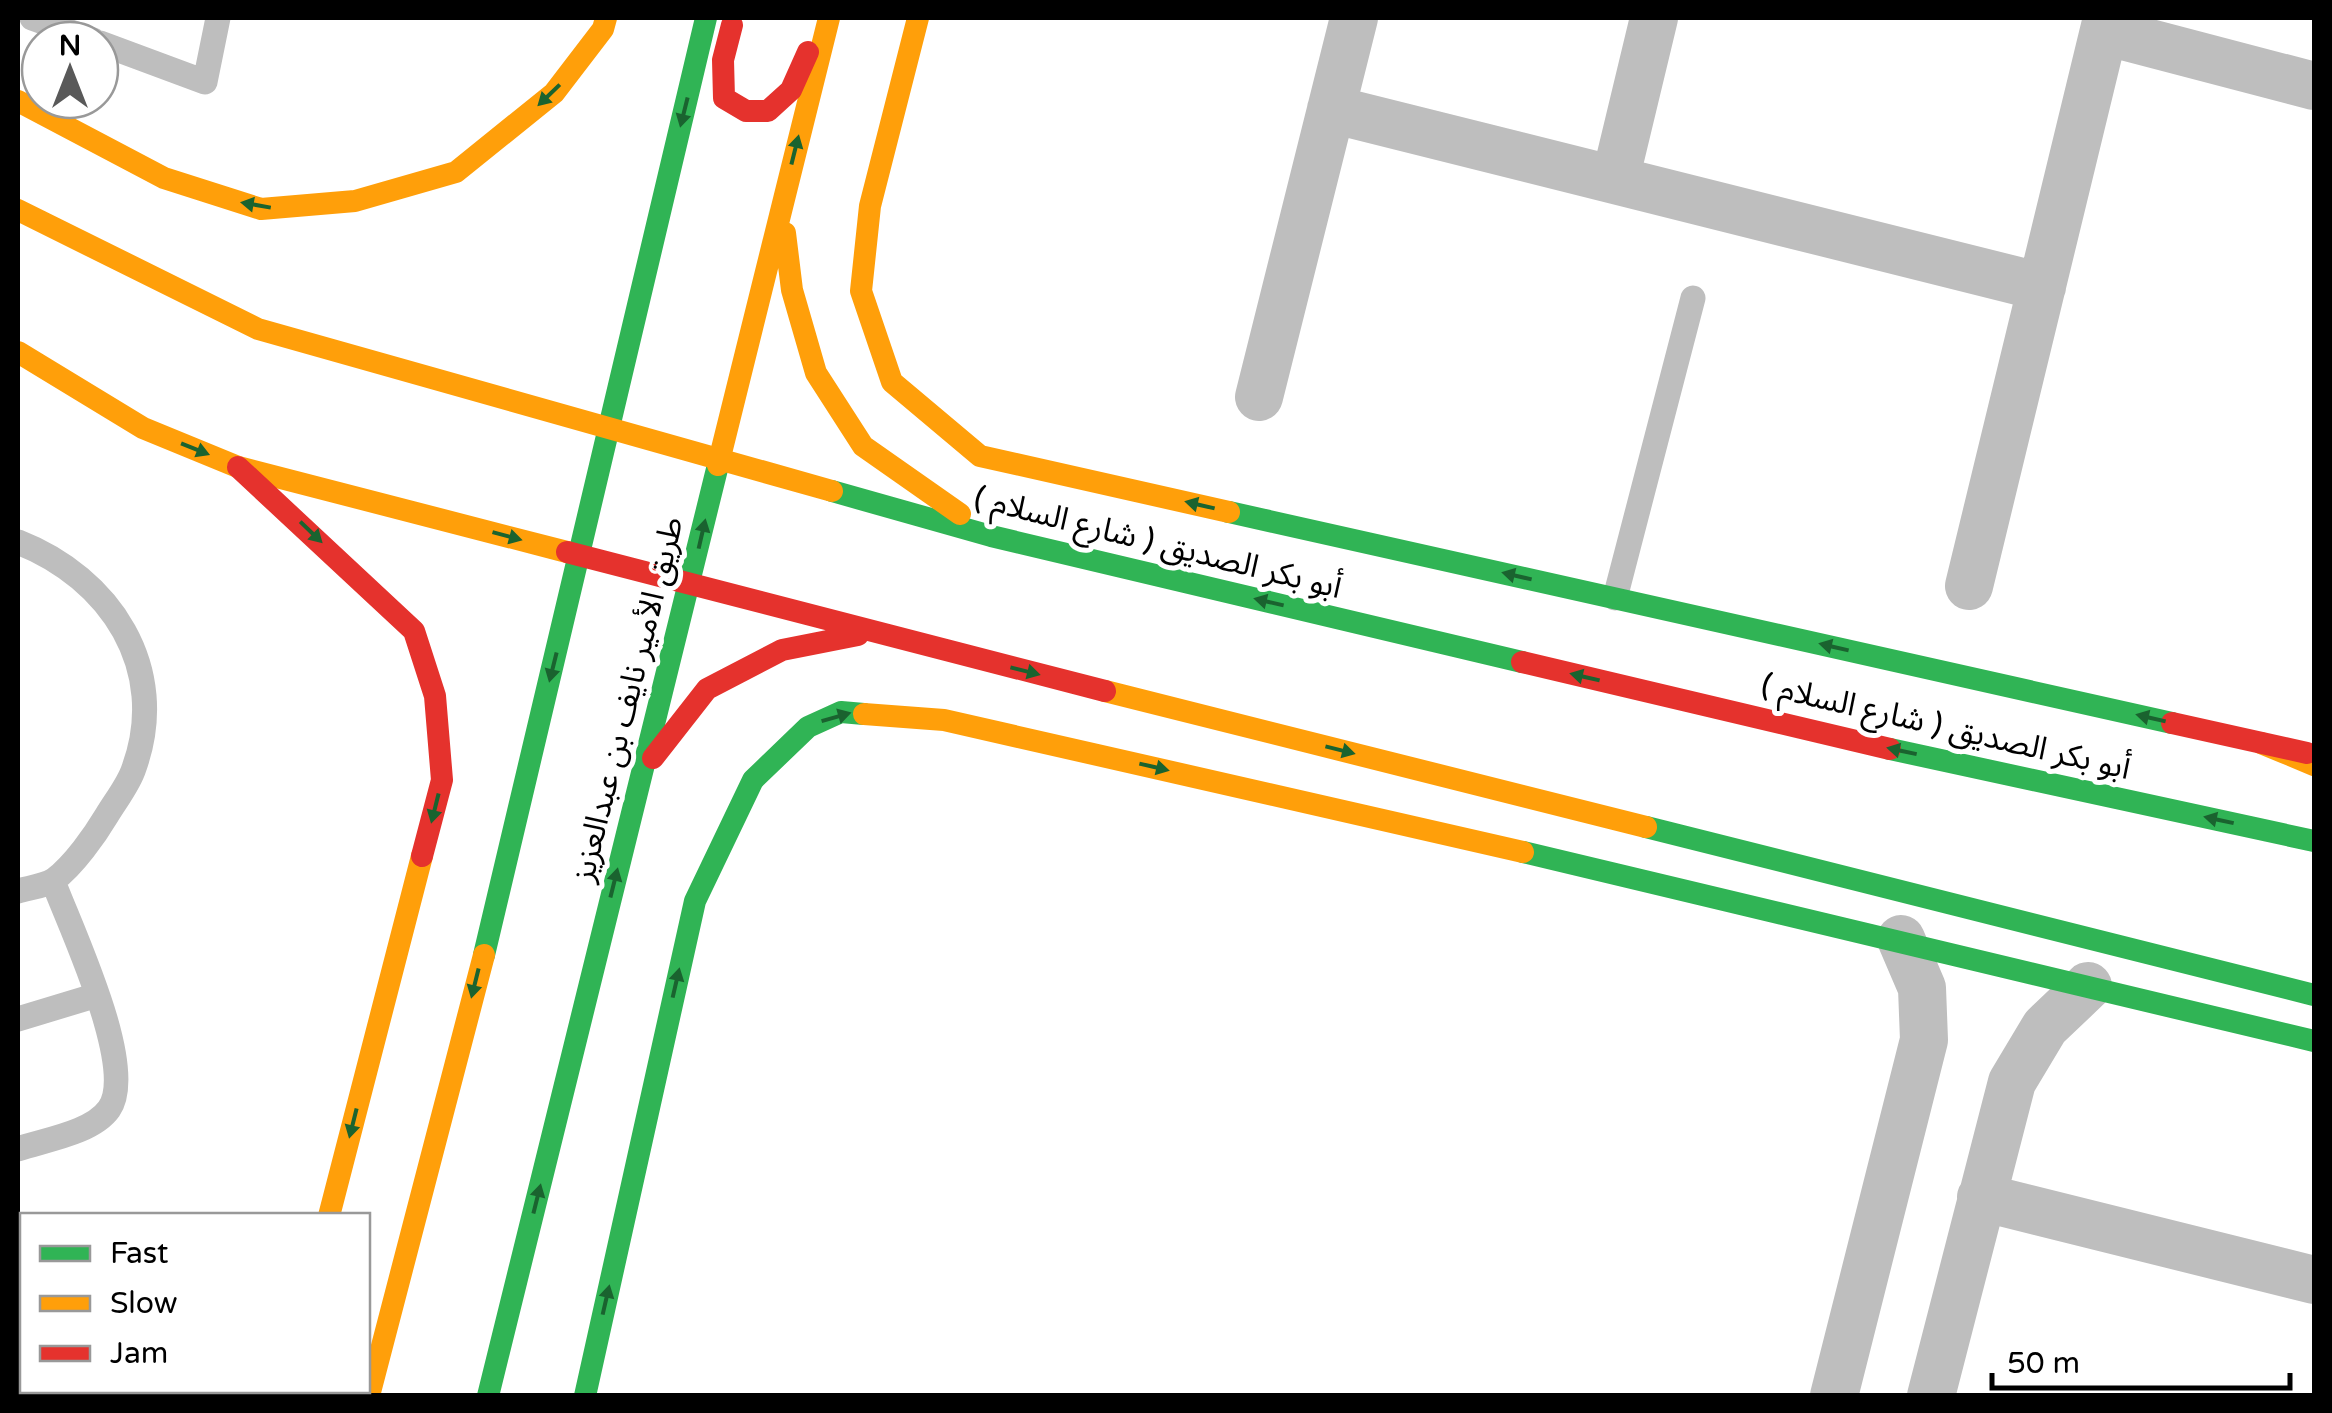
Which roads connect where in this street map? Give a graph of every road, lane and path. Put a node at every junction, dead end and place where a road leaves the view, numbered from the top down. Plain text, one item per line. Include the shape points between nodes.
1 (218, 18) edge
2 (606, 18) edge
3 (706, 18) edge
4 (734, 18) edge
5 (826, 18) edge
6 (918, 18) edge
7 (1354, 18) edge
8 (1654, 18) edge
9 (2106, 24) edge
10 (120, 50) edge
11 (2314, 86) edge
12 (18, 101) edge
13 (1331, 109) junction
14 (1615, 180) junction
15 (781, 204) junction
16 (18, 210) edge
17 (2042, 287) junction
18 (1693, 298) dead end
19 (18, 352) edge
20 (1259, 398) dead end
21 (54, 404) dead end
22 (143, 428) junction
23 (608, 429) junction
24 (719, 462) junction
25 (238, 467) junction
26 (991, 536) junction
27 (18, 542) edge
28 (580, 555) junction
29 (690, 584) junction
30 (1969, 586) dead end
31 (1615, 598) junction
32 (974, 658) junction
33 (2314, 754) edge
34 (642, 772) junction
35 (2314, 841) edge
36 (53, 881) junction
37 (18, 891) edge
38 (1901, 939) junction
39 (2088, 986) junction
40 (2314, 995) edge
41 (94, 996) junction
42 (18, 1019) edge
43 (2314, 1041) edge
44 (18, 1149) edge
45 (1981, 1197) junction
46 (331, 1213) edge
47 (411, 1243) junction
48 (2314, 1280) edge
49 (370, 1322) edge
50 (370, 1392) edge
51 (488, 1396) edge
52 (585, 1396) edge
53 (1834, 1396) edge
54 (1932, 1396) edge

1 - 10 lane via 205,82
2 -> 12 main road via 554,93 456,172 355,201 261,208 164,178
3 -> 23 main road
4 - 5 main road via 723,60 724,98 746,112 768,112 791,90
15 -> 5 main road, طريق الأمير نايف بن عبدالعزيز
31 -> 6 main road via 980,456 892,382 861,291 870,206
7 - 13 street
8 - 14 street
9 - 11 street
9 - 17 street
13 - 14 street
13 - 20 street
14 - 17 street
15 - 24 main road, طريق الأمير نايف بن عبدالعزيز
15 - 26 main road via 792,290 816,373 863,446
16 - 23 main road, ( شارع السلام ) أبو بكر الصديق via 258,330
17 - 30 street
18 - 31 lane
19 - 22 main road
21 - 22 main road
22 -> 25 main road
23 - 24 main road, ( شارع السلام ) أبو بكر الصديق
23 - 28 main road
24 - 26 main road, ( شارع السلام ) أبو بكر الصديق
29 -> 24 main road, طريق الأمير نايف بن عبدالعزيز
25 -> 28 main road
25 -> 46 main road via 414,630 435,696 442,780
35 -> 26 main road, ( شارع السلام ) أبو بكر الصديق via 1828,735
27 - 36 lane via 93,586 124,630 143,680 134,769 100,827
28 - 29 main road
28 -> 47 main road
29 - 32 main road
29 - 34 main road, طريق الأمير نايف بن عبدالعزيز
33 -> 31 main road
32 - 34 main road via 862,634 782,650 707,689
32 -> 40 main road
51 -> 34 main road, طريق الأمير نايف بن عبدالعزيز
36 - 37 lane
36 - 41 lane
38 - 39 main road
52 -> 38 main road via 694,901 752,780 808,727 842,712 944,720
38 - 53 street via 1922,988 1924,1040
39 - 43 main road
39 - 45 street via 2045,1028 2012,1082
41 - 42 lane
41 - 44 lane via 115,1052 118,1084 108,1111
45 - 48 street
45 - 54 street
47 - 49 main road
47 - 50 main road

